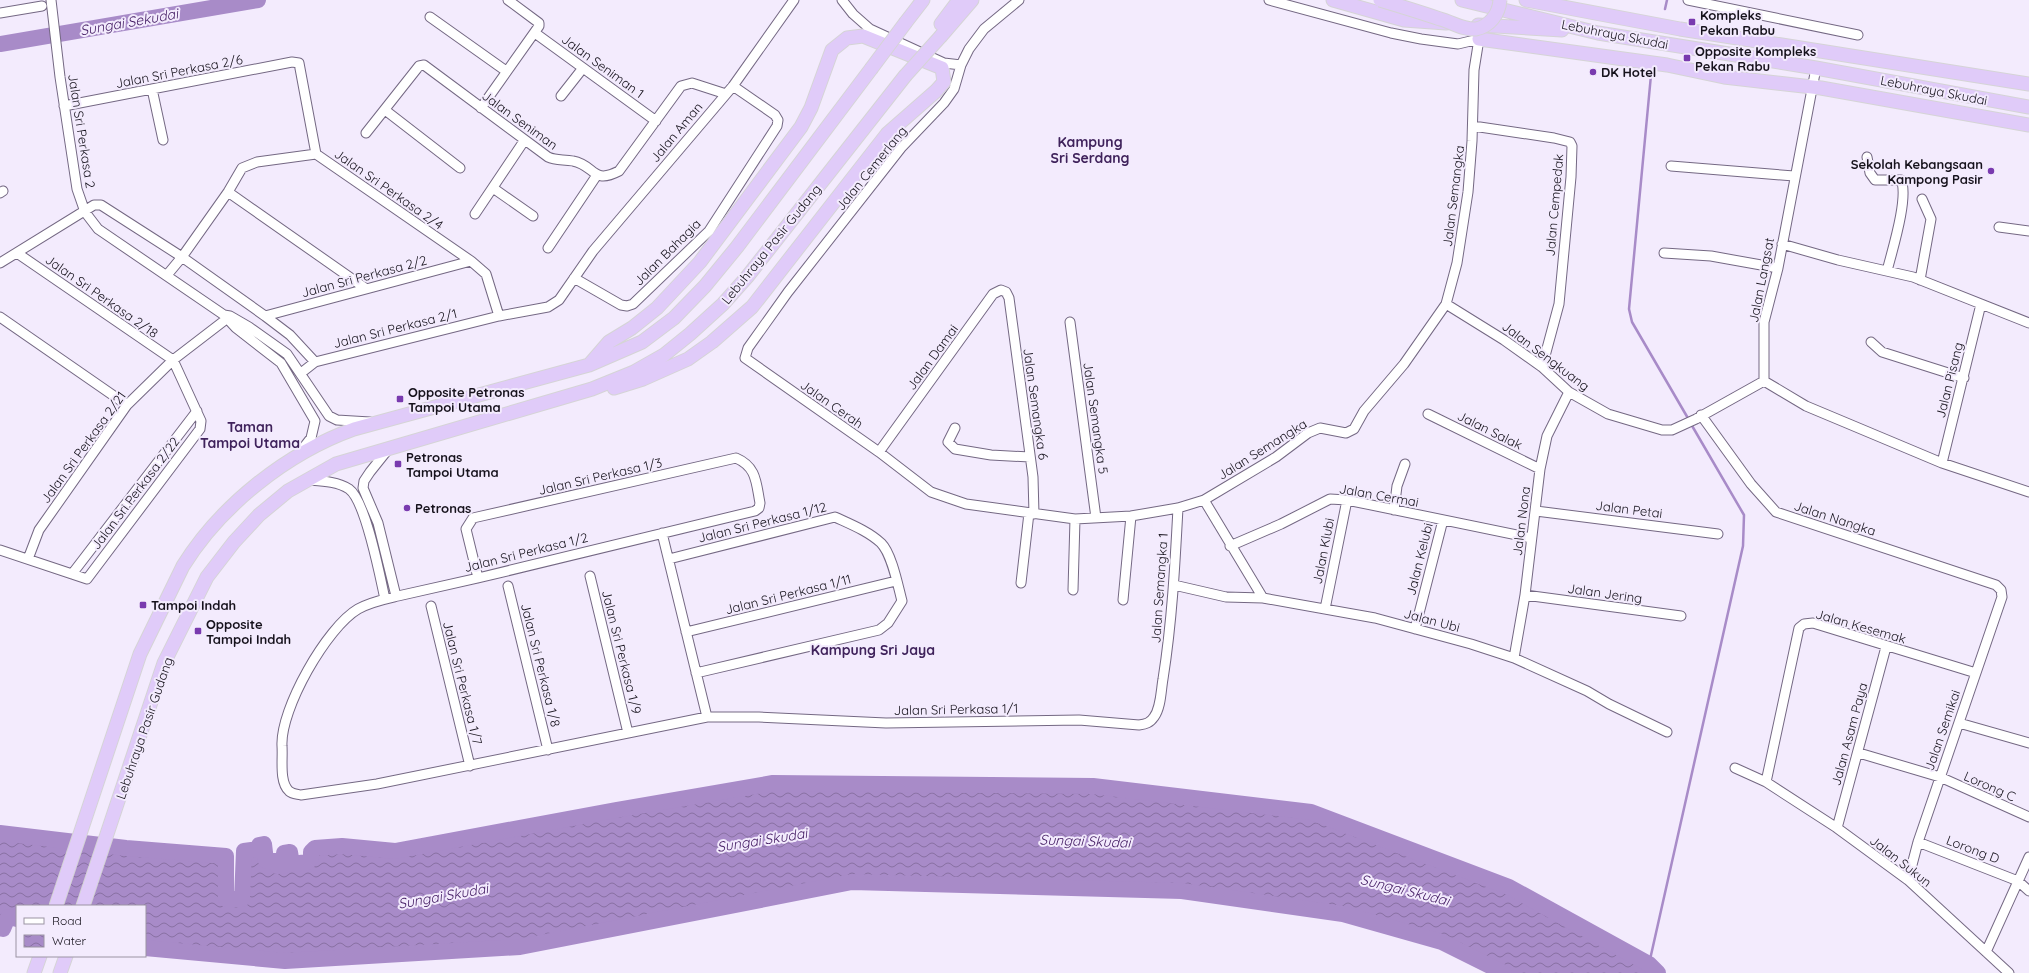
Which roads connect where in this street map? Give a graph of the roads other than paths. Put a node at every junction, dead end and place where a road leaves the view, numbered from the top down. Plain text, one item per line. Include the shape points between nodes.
1 (508, 0) edge
2 (794, 0) edge
3 (842, 0) edge
4 (923, 0) edge
5 (972, 0) edge
6 (976, 0) edge
7 (1019, 0) edge
8 (1269, 0) edge
9 (1333, 0) edge
10 (1380, 0) edge
11 (1462, 0) edge
12 (1500, 0) edge
13 (1526, 0) edge
14 (1549, 0) edge
15 (1688, 0) edge
16 (52, 5) edge
17 (961, 5) edge
18 (42, 6) dead end
19 (1564, 8) junction
20 (0, 13) edge
21 (430, 17) dead end
22 (1493, 26) junction
23 (1598, 33) junction
24 (535, 34) junction
25 (1858, 35) dead end
26 (1478, 39) junction
27 (299, 64) joint
28 (961, 65) junction
29 (583, 68) junction
30 (1816, 68) junction
31 (506, 72) junction
32 (2029, 84) edge
33 (733, 86) junction
34 (1811, 87) junction
35 (152, 90) junction
36 (726, 94) junction
37 (561, 96) dead end
38 (64, 106) junction
39 (2029, 107) edge
40 (481, 108) junction
41 (385, 110) junction
42 (656, 121) junction
43 (2029, 125) edge
44 (1473, 126) junction
45 (366, 133) dead end
46 (163, 140) dead end
47 (524, 141) junction
48 (316, 154) junction
49 (1867, 157) dead end
50 (1672, 166) dead end
51 (460, 168) dead end
52 (597, 175) junction
53 (1794, 176) junction
54 (493, 188) junction
55 (228, 192) junction
56 (1922, 199) dead end
57 (85, 212) junction
58 (475, 214) dead end
59 (533, 216) dead end
60 (1999, 227) dead end
61 (2029, 231) edge
62 (1782, 244) junction
63 (548, 248) dead end
64 (17, 253) junction
65 (1664, 253) dead end
66 (182, 257) junction
67 (470, 261) junction
68 (0, 264) edge
69 (1778, 268) junction
70 (1887, 271) junction
71 (167, 275) junction
72 (574, 278) junction
73 (1920, 280) junction
74 (365, 288) junction
75 (1008, 298) joint
76 (559, 300) joint
77 (1446, 304) junction
78 (1981, 304) junction
79 (265, 316) junction
80 (499, 316) junction
81 (0, 317) edge
82 (227, 317) junction
83 (1070, 322) dead end
84 (2029, 323) edge
85 (1871, 342) dead end
86 (745, 358) joint
87 (173, 360) junction
88 (315, 362) junction
89 (589, 365) junction
90 (1542, 367) junction
91 (301, 373) junction
92 (1964, 378) junction
93 (1764, 381) junction
94 (592, 389) junction
95 (1569, 392) junction
96 (127, 405) junction
97 (197, 411) junction
98 (1428, 414) dead end
99 (1699, 417) junction
100 (381, 422) junction
101 (955, 428) dead end
102 (390, 447) junction
103 (879, 452) junction
104 (296, 458) junction
105 (1030, 458) junction
106 (1942, 463) junction
107 (1405, 464) dead end
108 (1540, 469) junction
109 (905, 472) joint
110 (305, 480) junction
111 (2029, 492) edge
112 (1204, 500) junction
113 (1347, 500) junction
114 (759, 508) joint
115 (1178, 508) junction
116 (1394, 510) junction
117 (1536, 511) junction
118 (1031, 514) junction
119 (1131, 516) junction
120 (1096, 518) junction
121 (1075, 519) junction
122 (1443, 520) junction
123 (662, 533) junction
124 (1718, 534) dead end
125 (1531, 538) junction
126 (1230, 546) junction
127 (0, 550) edge
128 (28, 559) junction
129 (669, 559) junction
130 (72, 574) junction
131 (590, 576) dead end
132 (478, 578) junction
133 (896, 580) junction
134 (1021, 583) dead end
135 (508, 586) dead end
136 (1174, 586) junction
137 (1073, 590) dead end
138 (2001, 590) joint
139 (1525, 595) junction
140 (396, 596) junction
141 (1263, 598) junction
142 (385, 599) junction
143 (1123, 600) dead end
144 (431, 606) dead end
145 (1325, 608) junction
146 (1681, 616) dead end
147 (1415, 629) junction
148 (686, 632) junction
149 (1886, 647) junction
150 (1514, 658) junction
151 (1165, 669) joint
152 (696, 673) junction
153 (1976, 673) junction
154 (707, 717) junction
155 (1959, 723) junction
156 (1667, 732) dead end
157 (628, 733) junction
158 (2029, 743) edge
159 (548, 750) junction
160 (1858, 753) junction
161 (470, 766) junction
162 (1735, 768) dead end
163 (1940, 778) junction
164 (1766, 782) junction
165 (2029, 817) edge
166 (1837, 828) junction
167 (1918, 842) junction
168 (2029, 857) edge
169 (1908, 880) junction
170 (2018, 881) junction
171 (2029, 891) edge
172 (56, 905) edge
173 (83, 905) edge
174 (1986, 952) junction
175 (40, 957) edge
176 (34, 973) edge
177 (2009, 973) edge

1 - 24 street via 539,23
2 - 33 street, Jalan Aman
3 - 28 street via 870,29 944,63
4 - 89 highway, Lebuhraya Pasir Gudang, bridge via 705,286 674,318 642,342
5 - 17 highway
6 - 17 highway
7 - 28 street, Jalan Cemerlang via 984,29
8 - 26 street via 1421,39 1458,44
9 - 22 highway via 1404,20
10 - 12 highway, bridge via 1442,19 1459,27 1476,28 1493,20
11 - 23 highway, Lebuhraya Skudai
13 - 19 highway, Lebuhraya Skudai
14 - 19 highway
15 - 25 street
16 - 38 street, Jalan Sri Perkasa 2
17 - 94 highway, Lebuhraya Pasir Gudang, bridge via 723,304 664,355 634,372
18 - 20 street
19 - 32 highway, Lebuhraya Skudai via 1680,29
21 - 31 street
22 - 23 highway
22 - 26 highway
23 - 30 highway, Lebuhraya Skudai
24 - 29 street, Jalan Seniman 1
24 - 31 street
26 - 34 highway via 1667,65 1724,77
26 - 44 street, Jalan Semangka
27 - 35 street, Jalan Sri Perkasa 2/6 via 292,62
27 - 48 street, Jalan Sri Perkasa 2/4
28 - 86 street, Jalan Cemerlang via 954,89 944,103 901,148 788,292 748,348
29 - 37 street
29 - 42 street, Jalan Seniman 1
30 - 34 street, Jalan Langsat
30 - 39 highway, Lebuhraya Skudai
31 - 40 street
33 - 36 street, Jalan Aman
33 - 72 street, Jalan Bahagia via 775,115 778,120 777,126 709,231 633,304 621,305
34 - 43 highway
34 - 53 street, Jalan Langsat
35 - 38 street, Jalan Sri Perkasa 2/6
35 - 46 street
36 - 42 street via 686,83 681,86
36 - 72 street, Jalan Aman via 593,251
38 - 57 street, Jalan Sri Perkasa 2 via 77,190
40 - 41 street, Jalan Seniman via 421,64
40 - 47 street, Jalan Seniman
41 - 45 street, Jalan Seniman
41 - 51 street
42 - 52 street via 620,171 610,176
44 - 77 street, Jalan Semangka via 1468,192 1460,248
44 - 90 street, Jalan Cempedak via 1558,139 1570,142 1572,146 1559,304
47 - 52 street, Jalan Seniman via 548,157 574,161
47 - 54 street
48 - 55 street via 257,162 242,168
48 - 67 street, Jalan Sri Perkasa 2/4
49 - 70 street via 1870,173 1875,180 1901,180 1903,185 1900,218
50 - 53 street
52 - 63 street
53 - 62 street, Jalan Langsat
54 - 58 street
54 - 59 street
55 - 66 street
55 - 74 street
56 - 73 street via 1931,219
57 - 64 street
57 - 66 street via 94,205 101,204
57 - 71 street, Jalan Sri Perkasa 2 via 98,229
60 - 61 street
62 - 69 street, Jalan Langsat
62 - 70 street
64 - 68 street
64 - 87 street, Jalan Sri Perkasa 2/18
65 - 69 street via 1711,256
66 - 71 street
66 - 79 street
67 - 74 street, Jalan Sri Perkasa 2/2
67 - 80 street, Jalan Sri Perkasa 2/4 via 486,274
69 - 93 street, Jalan Langsat via 1764,322
70 - 73 street
71 - 82 street, Jalan Sri Perkasa 2
72 - 76 street, Jalan Aman
73 - 78 street
74 - 79 street, Jalan Sri Perkasa 2/2
75 - 103 street, Jalan Damai via 1006,292 1001,290 993,294
75 - 105 street, Jalan Semangka 6
76 - 80 street, Jalan Sri Perkasa 2/1 via 548,307
77 - 90 street, Jalan Sengkuang
77 - 112 street, Jalan Semangka via 1404,364 1364,411 1354,429 1346,433 1320,428 1308,433 1276,457
78 - 84 street
78 - 92 street, Jalan Pisang
79 - 88 street via 290,335
80 - 88 street, Jalan Sri Perkasa 2/1
81 - 96 street
82 - 87 street, Jalan Sri Perkasa 2/21
82 - 91 street, Jalan Sri Perkasa 2 via 287,354
82 - 104 street, Jalan Sri Perkasa 2 via 281,363 315,421 311,438
83 - 120 street, Jalan Semangka 5
85 - 92 street via 1882,352
86 - 103 street, Jalan Cerah
87 - 96 street, Jalan Sri Perkasa 2/21
87 - 97 street
88 - 91 street, Jalan Sri Perkasa 2/1
89 - 94 highway via 609,342 632,328 656,308 700,262 801,127 811,108 832,50 847,38 863,36 942,68 944,82 887,134 752,307 688,359 617,388
89 - 100 highway, Lebuhraya Pasir Gudang
90 - 95 street, Jalan Sengkuang
91 - 100 street, Jalan Sri Perkasa 2 via 329,416 337,420
92 - 106 street, Jalan Pisang
93 - 99 street, Jalan Sengkuang
93 - 106 street via 1806,406
94 - 102 highway, Lebuhraya Pasir Gudang
95 - 99 street, Jalan Sengkuang via 1608,414 1662,430 1672,430
95 - 108 street, Jalan Nona via 1548,436
96 - 128 street, Jalan Sri Perkasa 2/21 via 38,530
97 - 130 street
97 - 130 street, Jalan Sri Perkasa 2/22 via 201,421 200,429 87,579
98 - 108 street, Jalan Salak
99 - 138 street, Jalan Nangka via 1776,512 1996,585
100 - 104 highway, Lebuhraya Pasir Gudang via 333,437
101 - 105 street via 948,442 955,449
102 - 110 highway, Lebuhraya Pasir Gudang via 336,464
102 - 140 street via 364,481 363,488 378,523
103 - 109 street, Jalan Cerah
104 - 172 highway, Lebuhraya Pasir Gudang via 246,494 219,521 183,566 140,654
105 - 118 street, Jalan Semangka 6 via 1033,477
106 - 111 street
107 - 116 street via 1397,486
108 - 117 street, Jalan Nona
109 - 118 street, Jalan Semangka via 931,492 966,504
110 - 142 street via 341,485 354,495 371,536
110 - 173 highway, Lebuhraya Pasir Gudang via 259,515 207,577 164,663
112 - 115 street, Jalan Semangka
112 - 126 street
113 - 116 street, Jalan Cermai
113 - 126 street, Jalan Cermai via 1330,499
113 - 145 street, Jalan Klubi
114 - 123 street, Jalan Sri Perkasa 1/2
114 - 132 street, Jalan Sri Perkasa 1/3 via 755,477 751,468 736,458 473,518 466,529
115 - 119 street, Jalan Semangka
115 - 136 street, Jalan Semangka 1
116 - 122 street, Jalan Cermai
117 - 124 street, Jalan Petai
117 - 125 street, Jalan Nona
118 - 121 street, Jalan Semangka
118 - 134 street, Jalan Semangka 6
119 - 120 street, Jalan Semangka
119 - 143 street
120 - 121 street, Jalan Semangka
121 - 137 street
122 - 125 street, Jalan Cermai
122 - 147 street, Jalan Kelubi
123 - 129 street
123 - 132 street, Jalan Sri Perkasa 1/2
125 - 139 street, Jalan Nona
126 - 141 street
127 - 128 street
128 - 130 street
129 - 133 street, Jalan Sri Perkasa 1/12 via 835,517 860,529 881,544 888,554
129 - 148 street
131 - 157 street, Jalan Sri Perkasa 1/9
132 - 140 street, Jalan Sri Perkasa 1/2
133 - 148 street, Jalan Sri Perkasa 1/11
133 - 152 street, Jalan Sri Perkasa 1/12 via 902,601 888,623 879,630
135 - 159 street, Jalan Sri Perkasa 1/8
136 - 141 street, Jalan Ubi via 1226,597
136 - 151 street, Jalan Semangka 1
138 - 153 street, Jalan Semikai via 2002,597
139 - 146 street, Jalan Jering
139 - 150 street, Jalan Nona
140 - 142 street, Jalan Sri Perkasa 1/2
141 - 145 street, Jalan Ubi
142 - 161 street, Jalan Sri Perkasa 1/2 via 359,608 344,618 308,669 292,702 281,739 284,785 291,793 301,795 377,784
144 - 161 street, Jalan Sri Perkasa 1/7
145 - 147 street, Jalan Ubi
147 - 150 street, Jalan Ubi
148 - 152 street
149 - 153 street, Jalan Kesemak
149 - 160 street, Jalan Asam Paya
149 - 164 street, Jalan Kesemak via 1813,623 1804,624 1799,628
150 - 156 street, Jalan Ubi via 1587,691
151 - 154 street, Jalan Sri Perkasa 1/1 via 1155,716 1148,724 1139,725 1079,720 886,723
152 - 154 street
153 - 155 street, Jalan Semikai
154 - 157 street, Jalan Sri Perkasa 1/1
155 - 158 street
155 - 163 street, Jalan Semikai
157 - 159 street, Jalan Sri Perkasa 1/1
159 - 161 street, Jalan Sri Perkasa 1/1
160 - 163 street, Lorong C
160 - 166 street, Jalan Asam Paya
162 - 164 street, Jalan Sukun
163 - 165 street, Lorong C
163 - 167 street, Jalan Semikai
164 - 166 street, Jalan Sukun
166 - 169 street, Jalan Sukun
167 - 169 street, Jalan Semikai
167 - 170 street, Lorong D
168 - 170 street
169 - 174 street, Jalan Sukun
170 - 171 street
170 - 174 street
174 - 177 street, Jalan Sukun
175 - 176 highway

